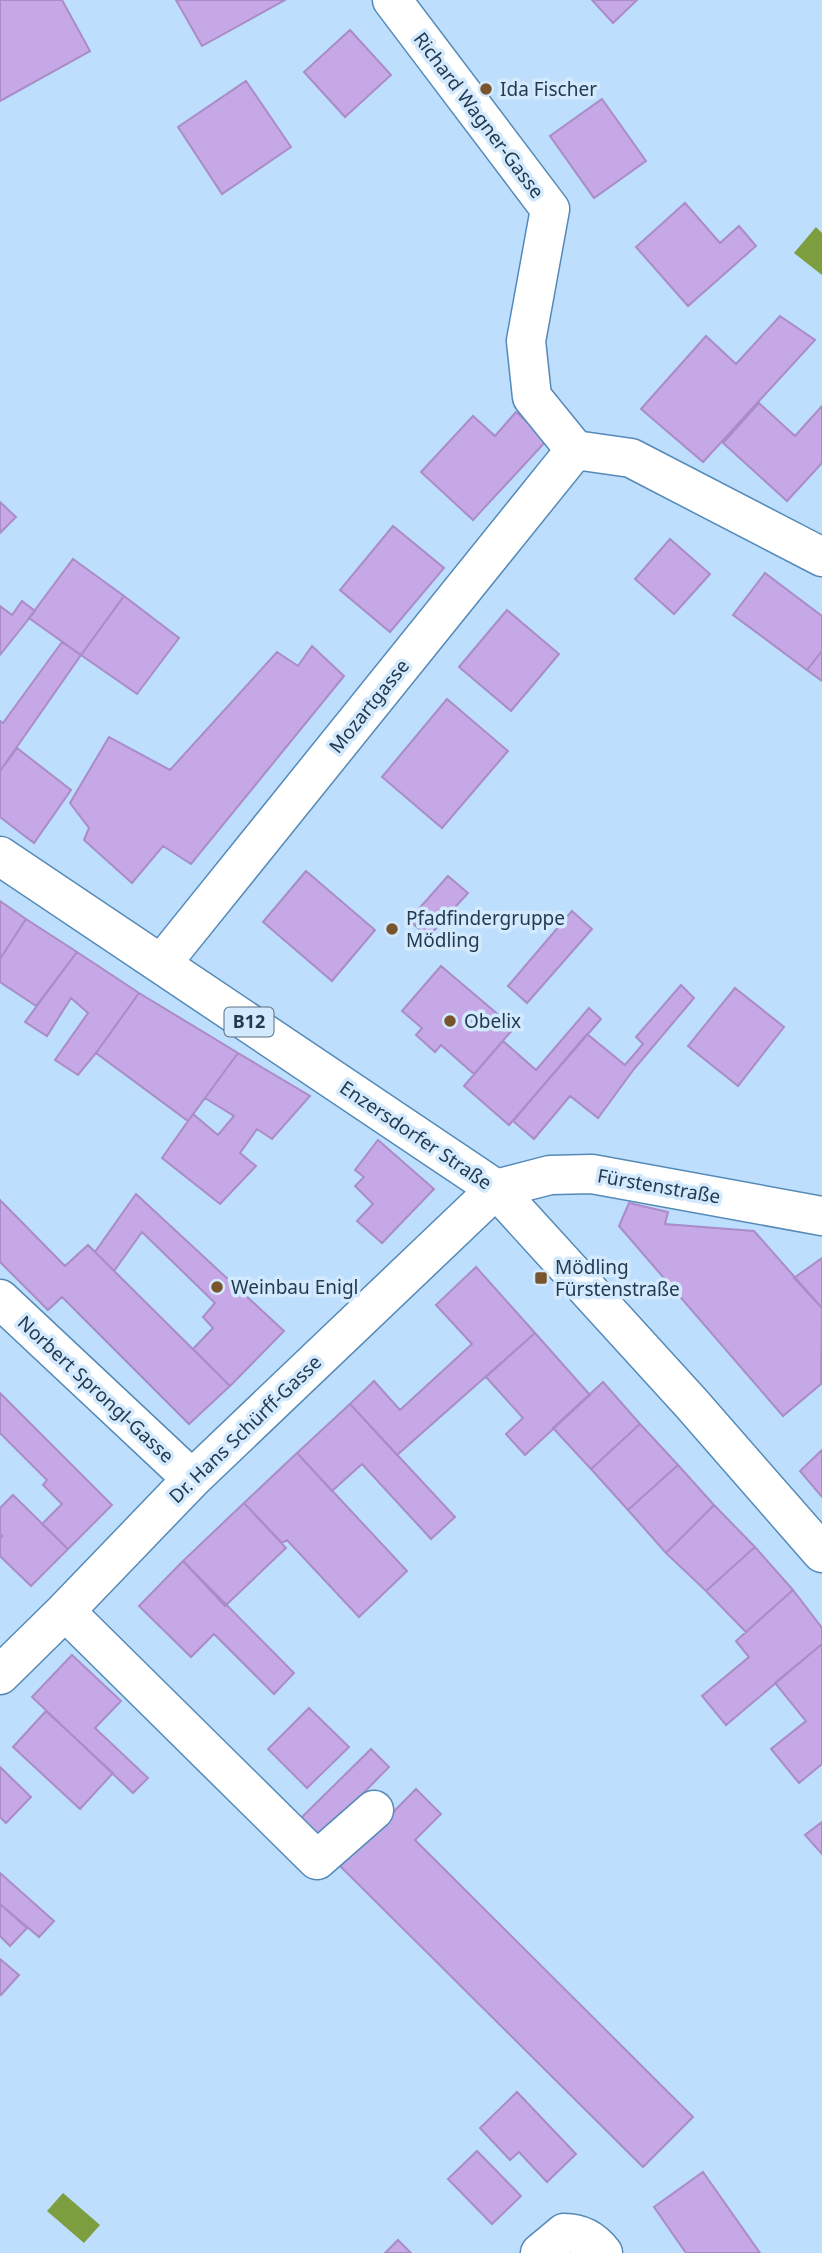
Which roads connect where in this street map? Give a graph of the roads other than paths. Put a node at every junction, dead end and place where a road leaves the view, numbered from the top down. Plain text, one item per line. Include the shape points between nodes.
1 (392, 0) edge
2 (575, 450) junction
3 (822, 557) edge
4 (0, 856) edge
5 (162, 963) junction
6 (496, 1189) junction
7 (822, 1216) edge
8 (0, 1299) edge
9 (192, 1479) junction
10 (822, 1553) edge
11 (65, 1612) junction
12 (0, 1675) edge
13 (374, 1810) dead end
14 (540, 2253) edge
15 (603, 2253) edge

1 - 2 street, Richard Wagner-Gasse via 550,209 526,341 532,397
2 - 3 street via 631,458
2 - 5 street, Mozartgasse
4 - 5 street, Enzersdorfer Straße / B12
5 - 6 street, Enzersdorfer Straße / B12
6 - 7 street, Fürstenstraße via 550,1175 592,1174
6 - 9 street, Dr. Hans Schürff-Gasse
6 - 10 street, Enzersdorfer Straße / B12
8 - 9 street, Norbert Sprongl-Gasse
9 - 11 street, Dr. Hans Schürff-Gasse
11 - 12 street, Dr. Hans Schürff-Gasse
11 - 13 street via 317,1860
14 - 15 street via 564,2233 577,2233

